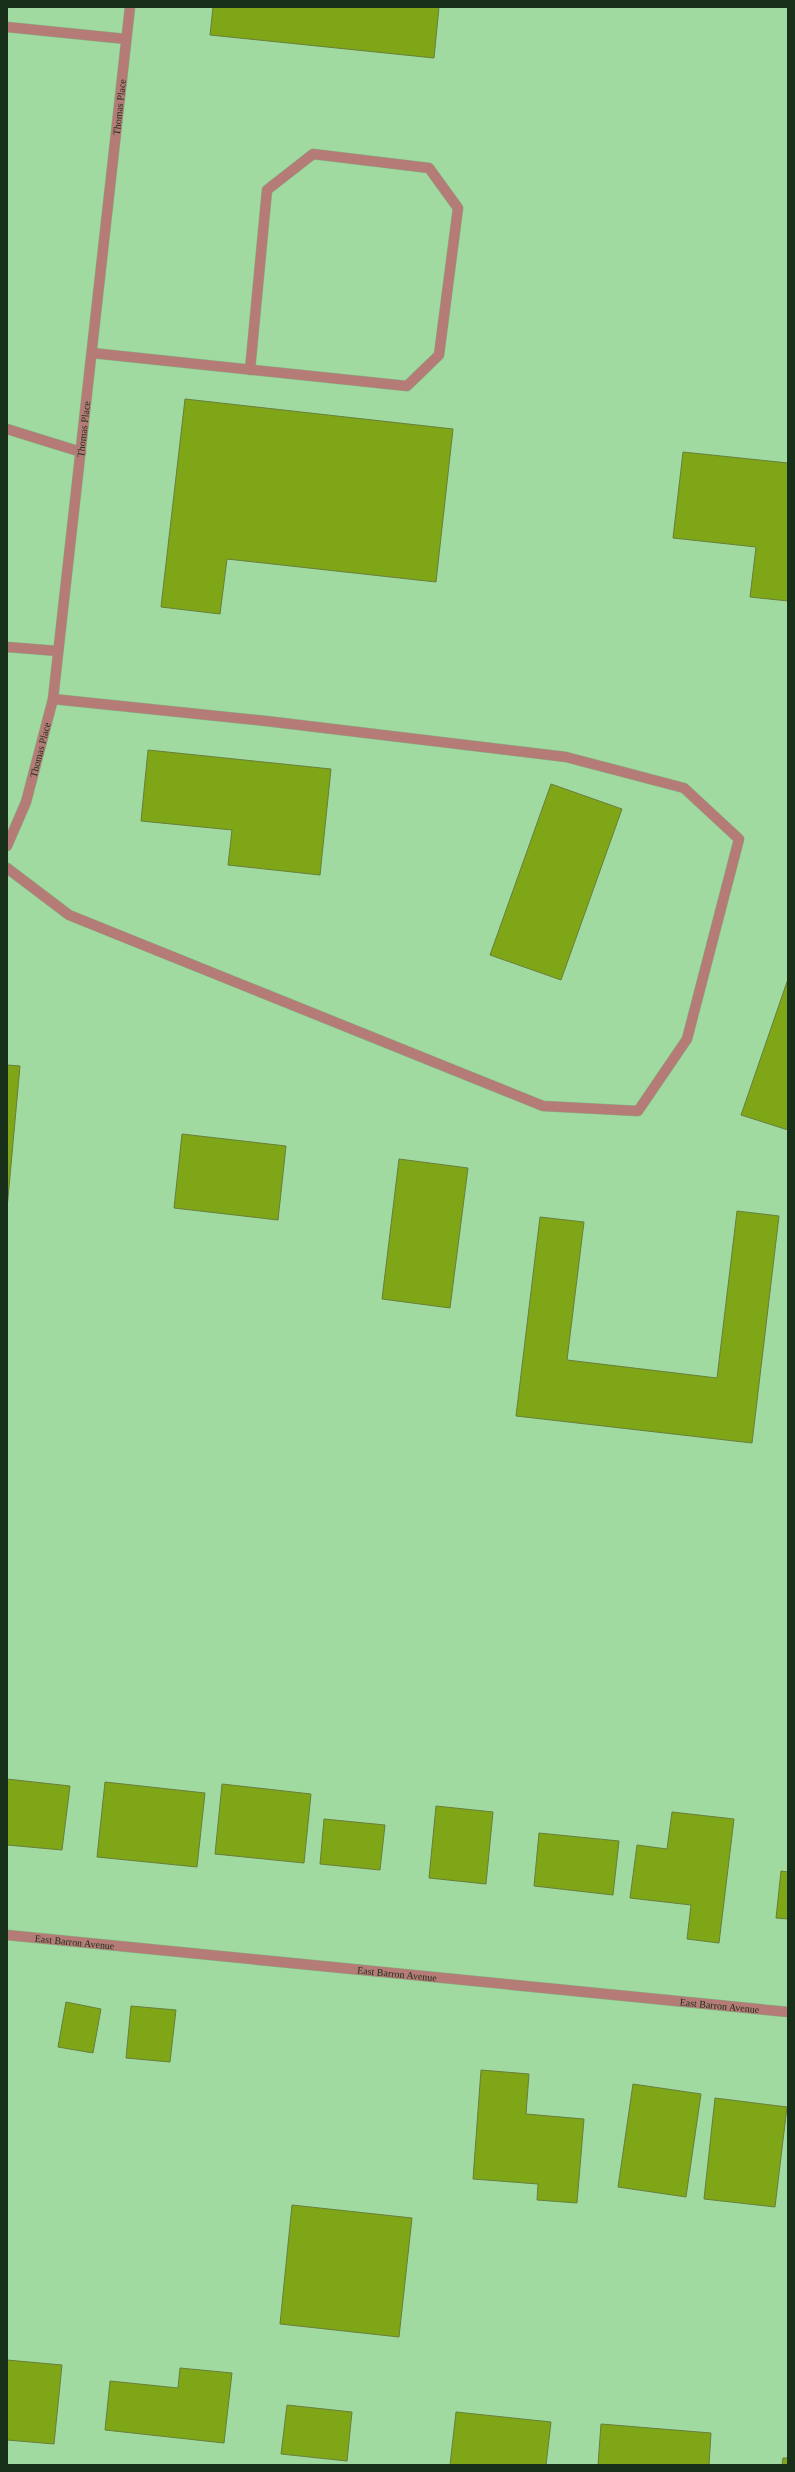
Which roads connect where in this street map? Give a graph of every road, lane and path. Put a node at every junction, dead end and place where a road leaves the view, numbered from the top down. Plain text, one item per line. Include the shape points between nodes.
1 (130, 7) edge
2 (7, 27) edge
3 (126, 39) junction
4 (92, 353) junction
5 (250, 370) junction
6 (7, 429) edge
7 (81, 452) junction
8 (7, 647) edge
9 (58, 651) junction
10 (53, 699) junction
11 (7, 846) edge
12 (7, 868) edge
13 (7, 1935) edge
14 (788, 2012) edge

1 - 3 street, Thomas Place
2 - 3 street
3 - 4 street, Thomas Place
4 - 5 street
4 - 7 street, Thomas Place
5 - 5 street via 407,386 439,355 458,208 429,168 313,154 267,190
6 - 7 street
7 - 9 street, Thomas Place
8 - 9 street
9 - 10 street, Thomas Place
10 - 11 street, Thomas Place via 26,802
10 - 12 street via 566,756 684,788 739,839 687,1039 638,1111 543,1106 69,915
13 - 14 street, East Barron Avenue

